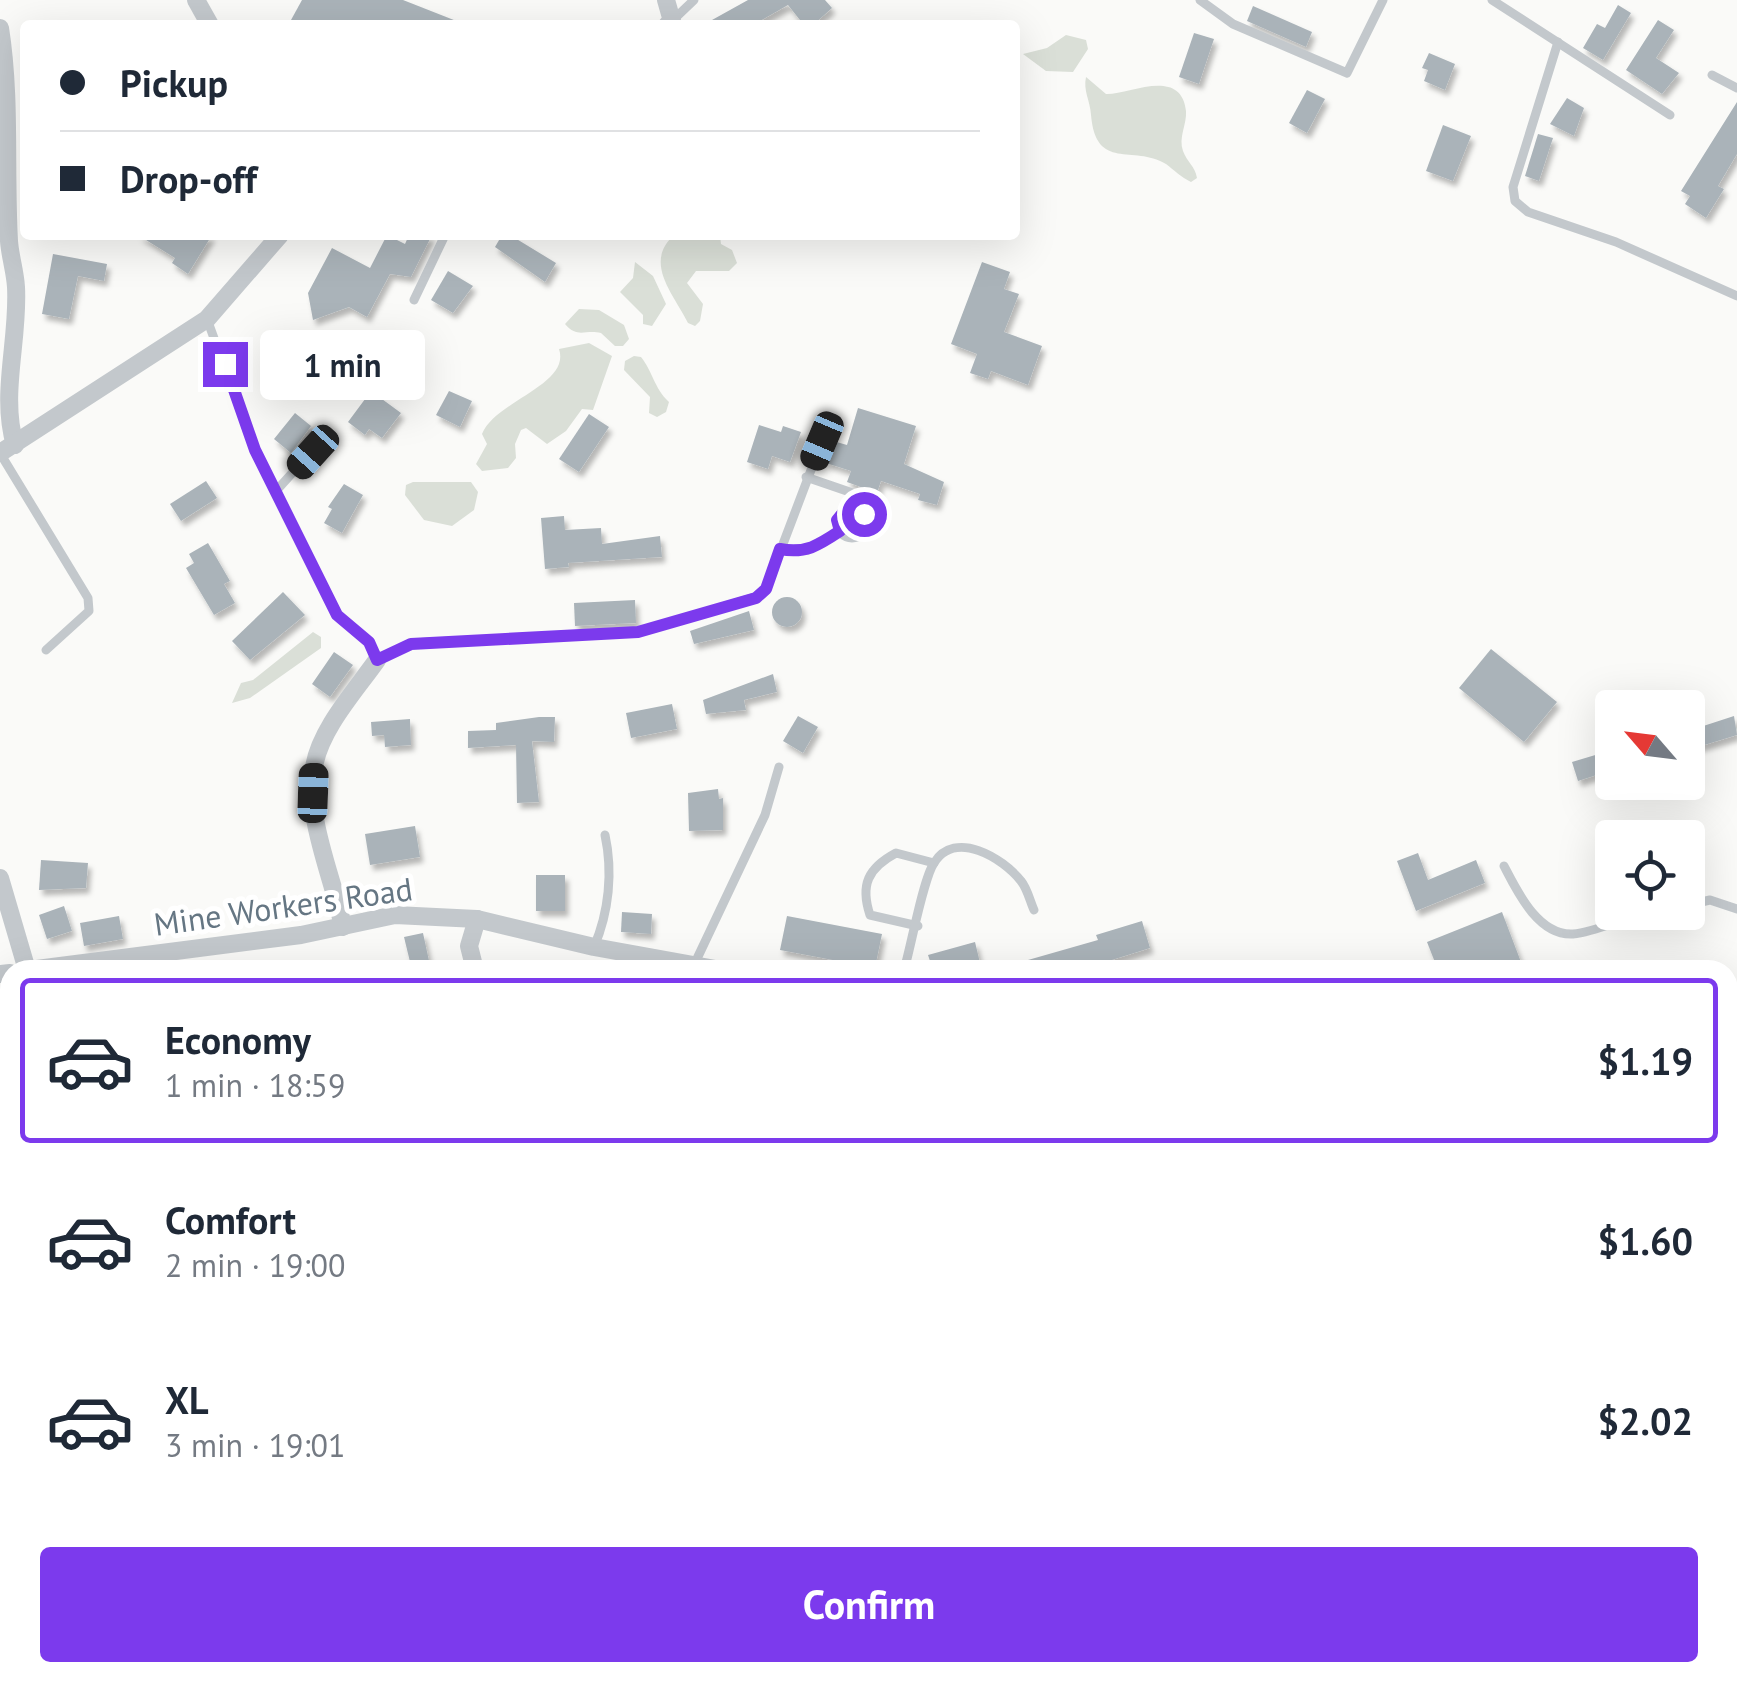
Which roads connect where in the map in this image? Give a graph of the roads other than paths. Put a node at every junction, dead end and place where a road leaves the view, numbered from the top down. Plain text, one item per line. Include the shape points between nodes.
1 (694, 0) edge
2 (1200, 0) edge
3 (1383, 0) edge
4 (1492, 0) edge
5 (672, 20) edge
6 (0, 28) edge
7 (1558, 42) junction
8 (1712, 75) dead end
9 (1737, 88) edge
10 (1670, 115) dead end
11 (276, 240) edge
12 (443, 240) edge
13 (5, 244) edge
14 (1737, 296) edge
15 (414, 300) dead end
16 (207, 319) junction
17 (322, 440) dead end
18 (822, 441) dead end
19 (5, 450) edge
20 (806, 477) junction
21 (276, 490) junction
22 (864, 496) junction
23 (876, 500) dead end
24 (860, 510) junction
25 (840, 531) junction
26 (780, 549) junction
27 (46, 650) dead end
28 (377, 660) junction
29 (779, 766) dead end
30 (605, 835) dead end
31 (934, 862) junction
32 (1504, 866) dead end
33 (0, 878) edge
34 (1705, 901) edge
35 (1737, 909) edge
36 (1034, 910) dead end
37 (477, 919) junction
38 (918, 926) junction
39 (343, 927) junction
40 (1595, 928) edge
41 (594, 947) junction
42 (25, 960) edge
43 (101, 960) edge
44 (472, 960) edge
45 (664, 960) edge
46 (710, 960) edge
47 (907, 960) edge

1 - 5 lane
2 - 3 lane via 1233,24 1347,73
4 - 7 lane
6 - 13 street
7 - 10 lane
7 - 14 lane via 1512,187 1514,201
8 - 9 lane
11 - 16 street
12 - 15 lane
13 - 19 street via 16,287
16 - 19 street
16 - 21 lane
17 - 21 lane
18 - 20 lane
19 - 27 lane via 88,598 90,612
20 - 22 lane
20 - 26 lane
21 - 28 lane via 337,615 369,642
22 - 23 lane
22 - 24 lane
24 - 25 lane via 842,511
24 - 25 lane via 867,520 864,532 854,538
25 - 26 lane via 808,550
26 - 28 lane via 766,589 756,598 638,632 411,644
28 - 39 street via 314,764 324,855
29 - 46 lane
30 - 41 lane via 608,894
31 - 36 lane via 966,846 985,853 1022,881
31 - 38 lane
31 - 38 lane via 896,853 866,878 870,915
32 - 40 lane via 1525,904 1550,928 1573,934
33 - 42 street
34 - 35 lane
37 - 39 street, Mine Workers Road via 396,916
37 - 41 street, Mine Workers Road
37 - 44 street via 469,946
38 - 47 lane
39 - 43 street, Mine Workers Road
41 - 45 street, Mine Workers Road

